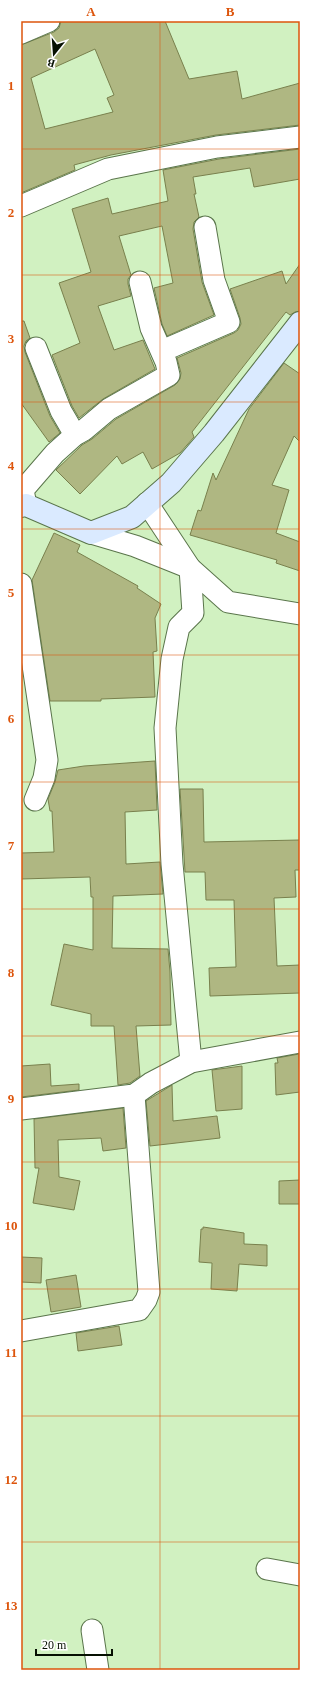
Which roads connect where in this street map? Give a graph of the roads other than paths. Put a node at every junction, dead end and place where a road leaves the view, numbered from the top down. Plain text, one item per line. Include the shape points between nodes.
1 (49, 21) edge
2 (21, 33) edge
3 (300, 137) edge
4 (21, 206) edge
5 (205, 228) dead end
6 (140, 282) dead end
7 (300, 323) edge
8 (36, 348) dead end
9 (162, 351) junction
10 (75, 435) junction
11 (147, 503) junction
12 (23, 506) edge
13 (91, 533) junction
14 (190, 568) junction
15 (21, 584) edge
16 (300, 614) edge
17 (35, 800) dead end
18 (300, 1042) edge
19 (191, 1062) junction
20 (134, 1095) junction
21 (21, 1109) edge
22 (21, 1331) edge
23 (267, 1568) dead end
24 (300, 1575) edge
25 (92, 1630) dead end
26 (98, 1670) edge

1 - 2 street
3 - 4 street via 217,147 108,170
5 - 9 street via 214,280 229,322
6 - 9 street via 151,328
7 - 11 street via 171,483
8 - 10 street via 61,411
9 - 10 street via 169,375 167,378 109,409
10 - 12 street via 55,453 23,490
11 - 13 street via 132,517
11 - 14 street
12 - 13 street
13 - 14 street via 135,546
14 - 16 street via 228,602
14 - 19 street via 193,613 179,627 172,659 165,728 172,864
15 - 17 street via 47,760 44,778
18 - 19 street
19 - 20 street
20 - 21 street
20 - 22 street via 149,1292 146,1300 139,1310
23 - 24 street
25 - 26 street

